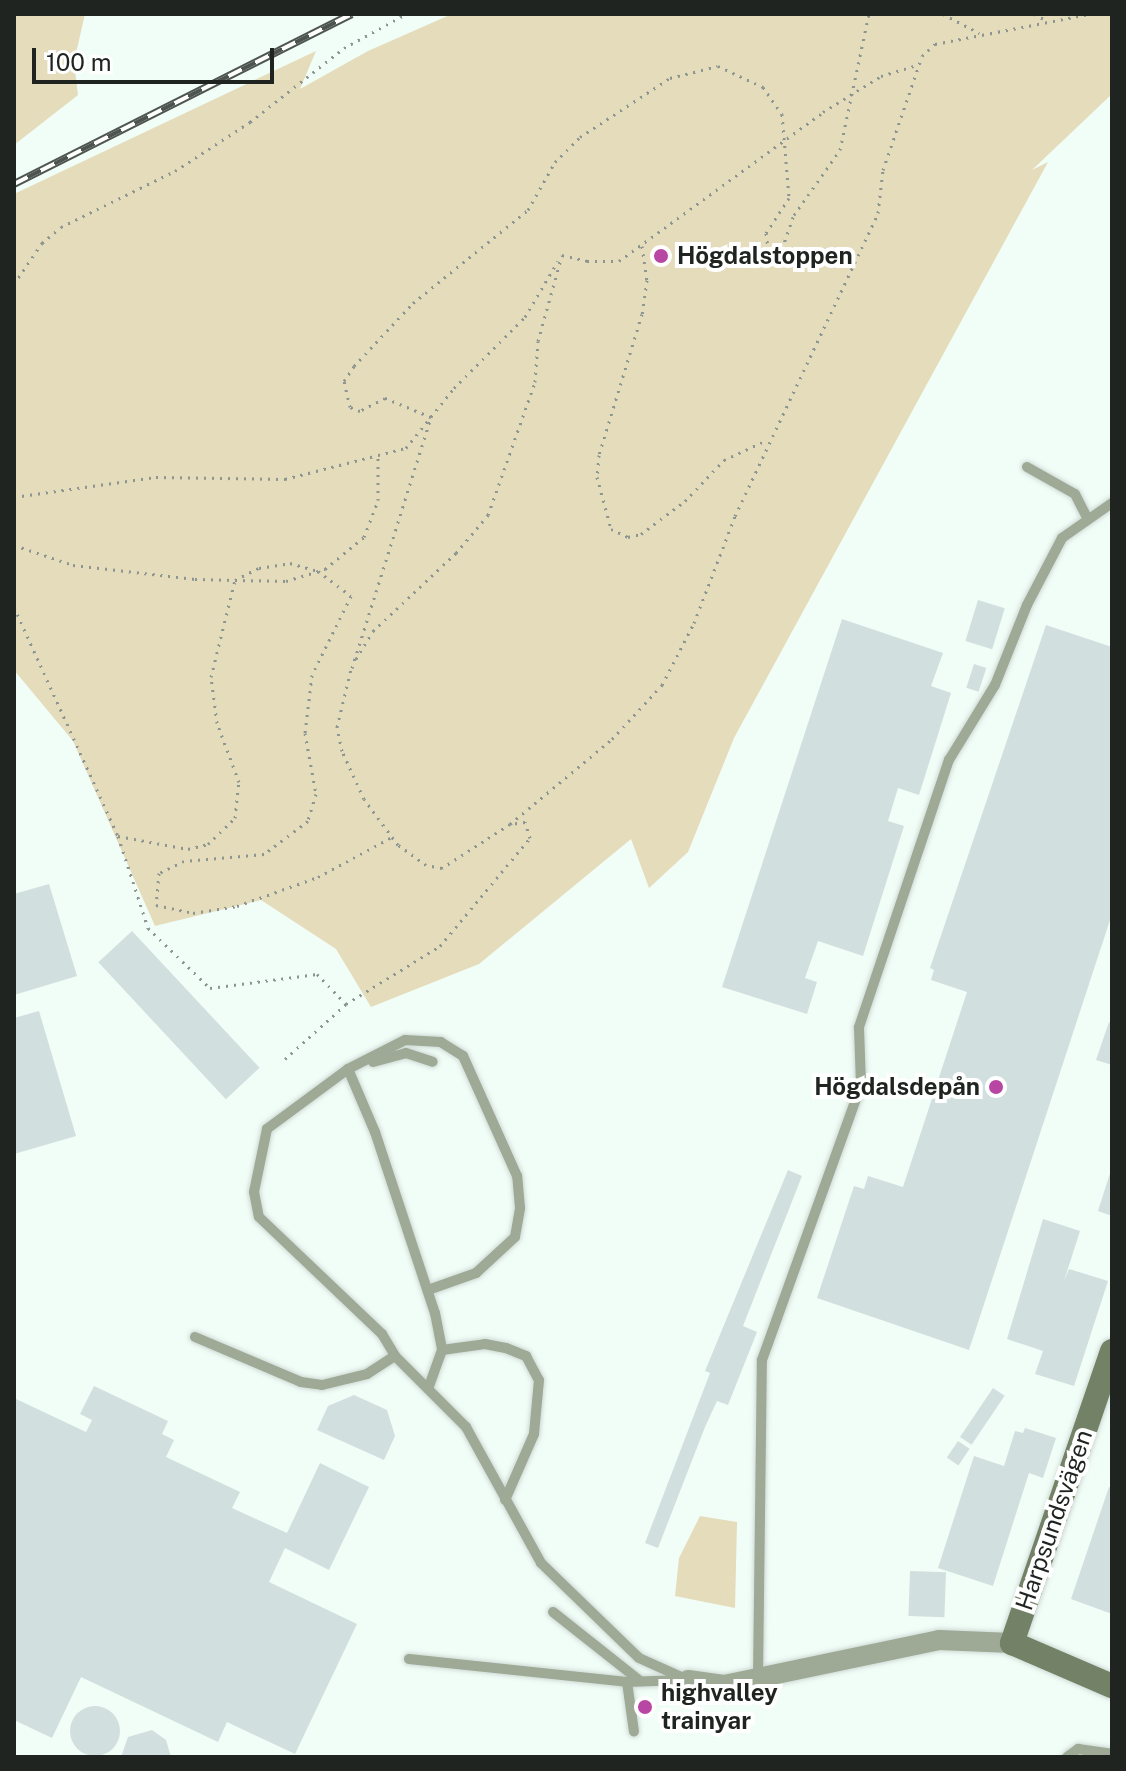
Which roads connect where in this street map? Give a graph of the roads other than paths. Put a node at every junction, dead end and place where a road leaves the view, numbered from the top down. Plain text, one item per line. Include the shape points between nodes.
1 (1027, 467) dead end
2 (1112, 503) edge
3 (1088, 519) junction
4 (433, 1062) dead end
5 (348, 1069) junction
6 (428, 1290) junction
7 (195, 1337) dead end
8 (442, 1350) junction
9 (1112, 1351) edge
10 (395, 1356) junction
11 (428, 1389) junction
12 (505, 1500) junction
13 (553, 1612) dead end
14 (1012, 1643) junction
15 (409, 1659) dead end
16 (758, 1679) junction
17 (688, 1680) junction
18 (640, 1681) junction
19 (627, 1682) junction
20 (1112, 1686) edge
21 (634, 1732) dead end
22 (1112, 1754) edge
23 (1067, 1757) edge

1 - 3 lane via 1075,494
2 - 3 lane
3 - 16 lane via 1062,538 1027,605 995,685 949,760 859,1027 861,1085 762,1360
4 - 5 lane via 406,1053
5 - 6 lane
5 - 6 lane via 405,1040 441,1042 463,1056 517,1176 520,1208 515,1237 476,1273
5 - 10 lane via 267,1129 254,1192 259,1217 382,1334
6 - 8 lane
7 - 10 lane via 301,1382 322,1385 367,1374
8 - 11 lane
8 - 12 lane via 485,1344 506,1348 526,1356 539,1380 534,1434
9 - 14 street, Harpsundsvägen
10 - 11 lane
11 - 12 lane via 466,1427
12 - 17 lane via 541,1563 639,1658
13 - 18 lane
14 - 16 street via 939,1640
14 - 20 street
15 - 19 lane
16 - 17 street via 724,1685
17 - 18 lane
18 - 19 lane
19 - 21 lane
22 - 23 lane via 1078,1749

